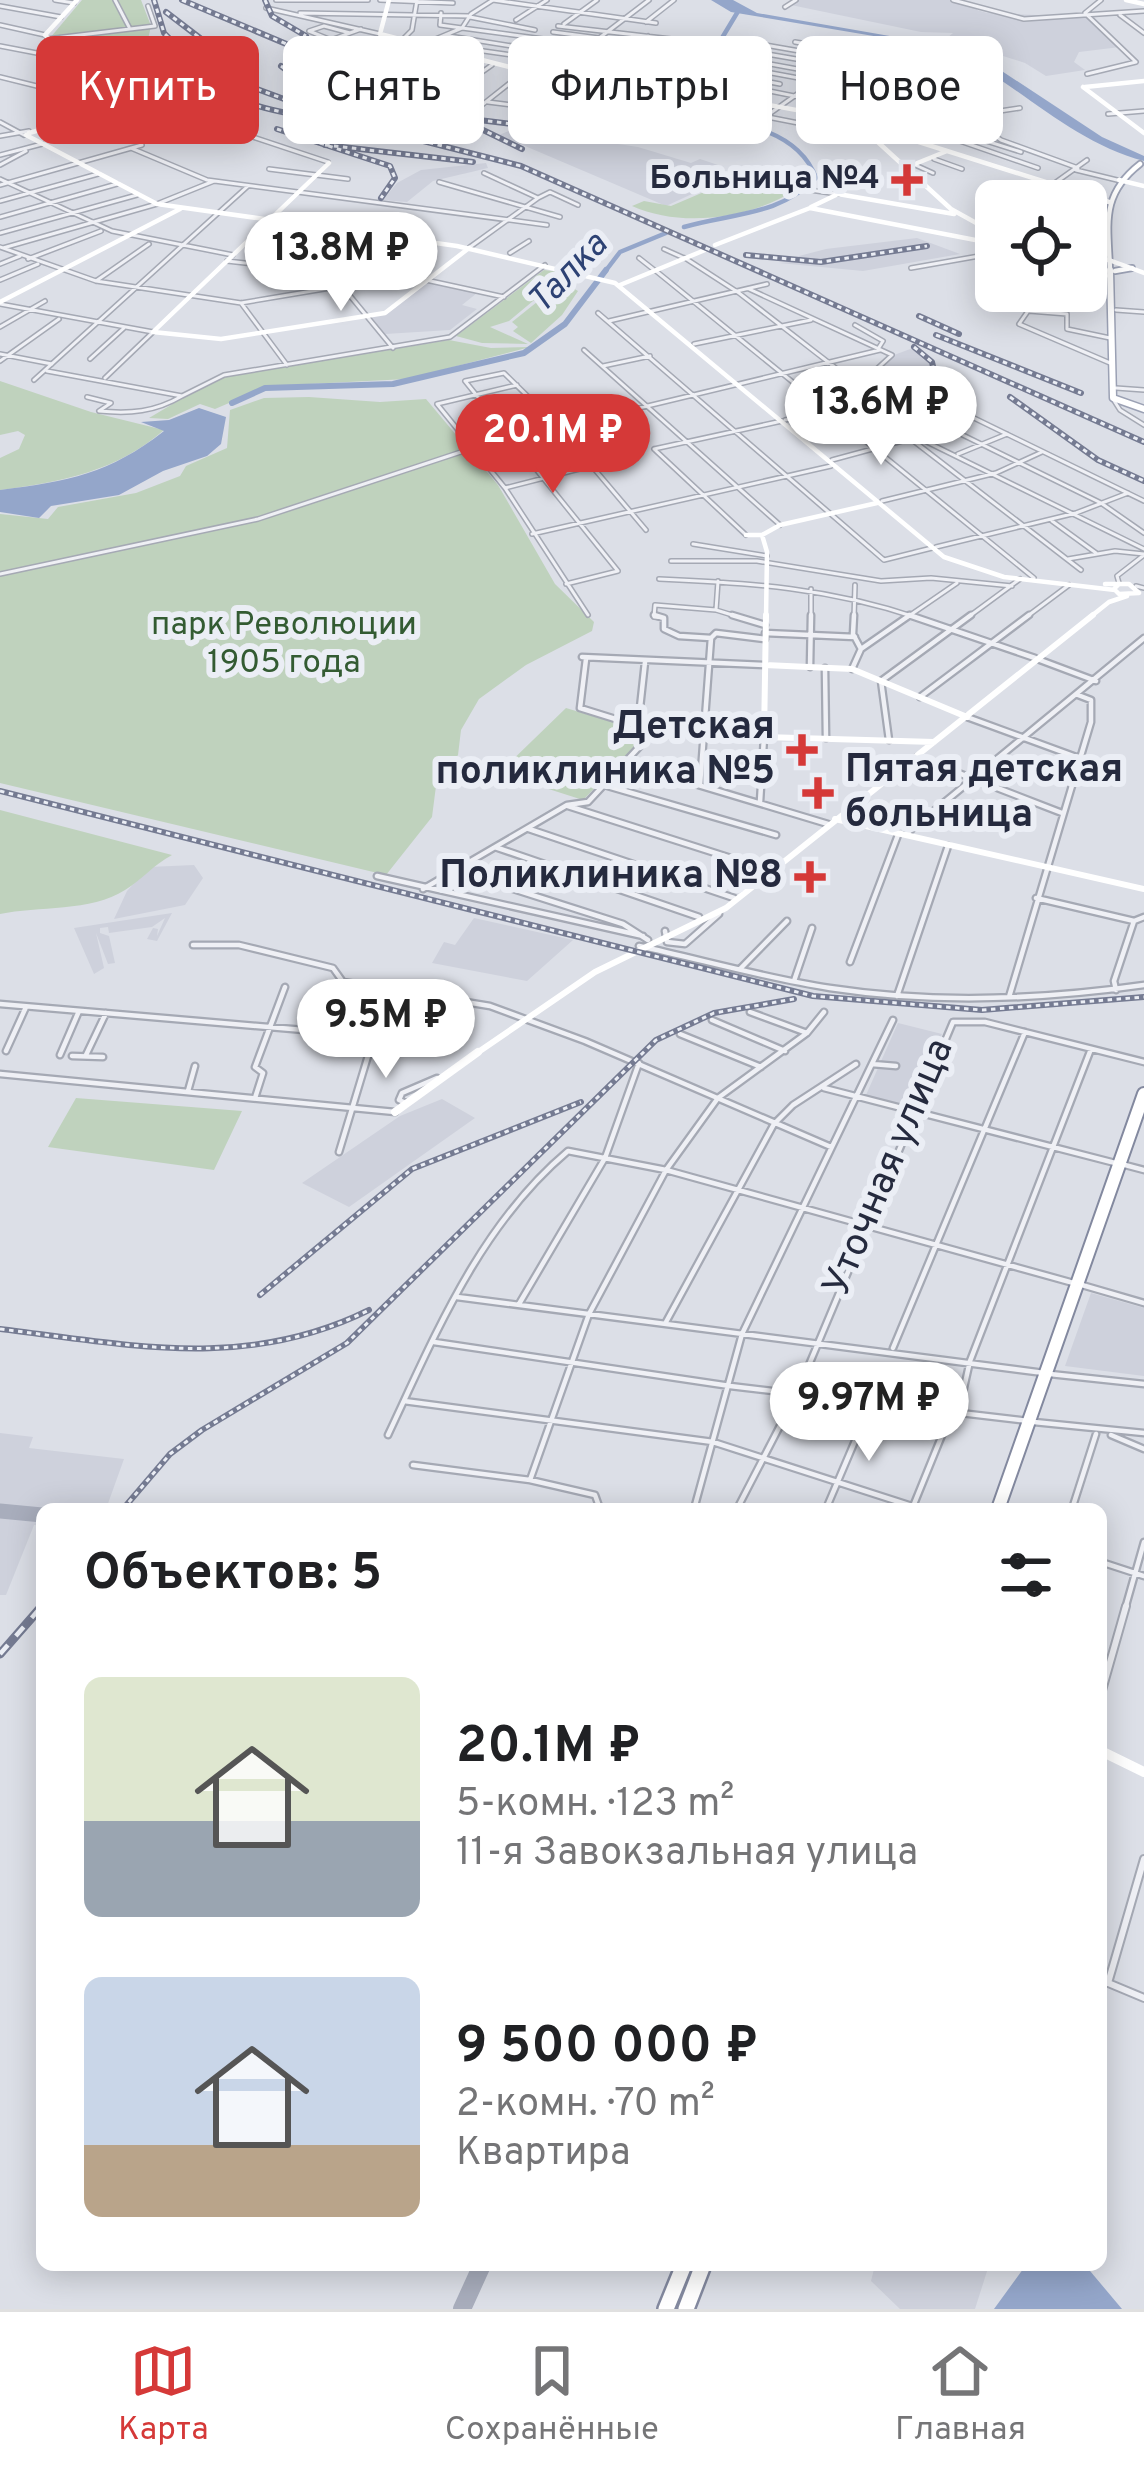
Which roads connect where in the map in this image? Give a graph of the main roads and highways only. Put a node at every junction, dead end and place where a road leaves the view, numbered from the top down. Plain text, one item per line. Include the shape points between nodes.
1 (385, 0) edge
2 (1131, 0) edge
3 (76, 2) edge
4 (1144, 6) edge
5 (1144, 81) edge
6 (796, 109) edge
7 (1144, 132) edge
8 (879, 144) edge
9 (926, 144) edge
10 (947, 151) junction
11 (329, 163) road end
12 (1142, 165) edge
13 (905, 168) junction
14 (1122, 181) junction
15 (1144, 186) edge
16 (1109, 202) junction
17 (181, 208) junction
18 (810, 208) junction
19 (961, 215) junction
20 (270, 219) junction
21 (1112, 222) junction
22 (975, 223) edge
23 (931, 231) junction
24 (384, 233) junction
25 (731, 239) junction
26 (975, 241) edge
27 (716, 245) dead end
28 (470, 248) junction
29 (704, 250) dead end
30 (1107, 263) edge
31 (1112, 265) junction
32 (1132, 268) joint
33 (1144, 272) edge
34 (621, 284) junction
35 (1113, 297) junction
36 (0, 303) edge
37 (1113, 339) junction
38 (1113, 363) junction
39 (1122, 402) junction
40 (1144, 408) edge
41 (880, 502) junction
42 (746, 535) road end
43 (763, 535) junction
44 (1020, 578) junction
45 (1070, 583) junction
46 (1117, 587) junction
47 (1141, 591) edge
48 (1128, 596) junction
49 (1036, 659) junction
50 (765, 665) junction
51 (966, 716) junction
52 (933, 742) junction
53 (848, 812) junction
54 (833, 821) junction
55 (852, 824) junction
56 (872, 829) junction
57 (1144, 889) edge
58 (735, 899) junction
59 (713, 913) junction
60 (1144, 1094) edge
61 (395, 1112) road end
62 (1144, 1112) edge
63 (1122, 1165) junction
64 (1003, 1503) edge
65 (1107, 1754) edge
66 (1144, 1772) edge
67 (682, 2271) edge
68 (701, 2271) edge
69 (666, 2309) edge
70 (686, 2309) edge

1 - 6 main road via 380,34 409,44 524,71
2 - 4 main road
3 - 17 main road via 46,37 76,70 56,98 71,122 24,134 137,195
5 - 7 main road via 1084,87
8 - 13 main road
9 - 10 main road
10 - 13 main road
10 - 16 main road
11 - 20 main road
12 - 14 main road
13 - 19 main road
14 - 15 main road
14 - 16 main road
14 - 21 main road
16 - 21 main road
17 - 20 main road
17 - 36 main road
18 - 19 main road via 838,194
18 - 23 main road
18 - 25 main road
19 - 22 main road
20 - 24 main road
20 - 24 main road
20 - 28 main road via 153,332 221,339 385,313
21 - 31 main road
23 - 25 main road via 812,209
23 - 26 main road
24 - 28 main road
25 - 27 main road
28 - 34 main road
29 - 34 main road
30 - 31 main road
31 - 32 main road
31 - 33 main road
31 - 35 main road
32 - 33 main road
34 - 41 main road
35 - 37 main road
35 - 37 main road
37 - 38 main road
38 - 39 main road
38 - 39 main road
39 - 40 main road
41 - 43 main road
41 - 44 main road via 961,563
42 - 43 main road
43 - 50 main road
44 - 45 main road
44 - 45 main road
45 - 46 main road
46 - 47 main road
46 - 48 main road
46 - 49 main road
47 - 48 main road
48 - 49 main road
49 - 51 main road
50 - 51 main road via 852,669
50 - 52 main road via 764,737
51 - 52 main road
52 - 53 main road
52 - 54 main road
53 - 54 main road
53 - 55 main road
54 - 55 main road
54 - 56 main road
54 - 58 main road
55 - 56 main road
56 - 57 main road
58 - 59 main road
58 - 59 main road
59 - 61 main road via 643,941
60 - 63 highway
62 - 63 highway
63 - 64 highway
65 - 66 main road
67 - 69 highway
68 - 70 highway

